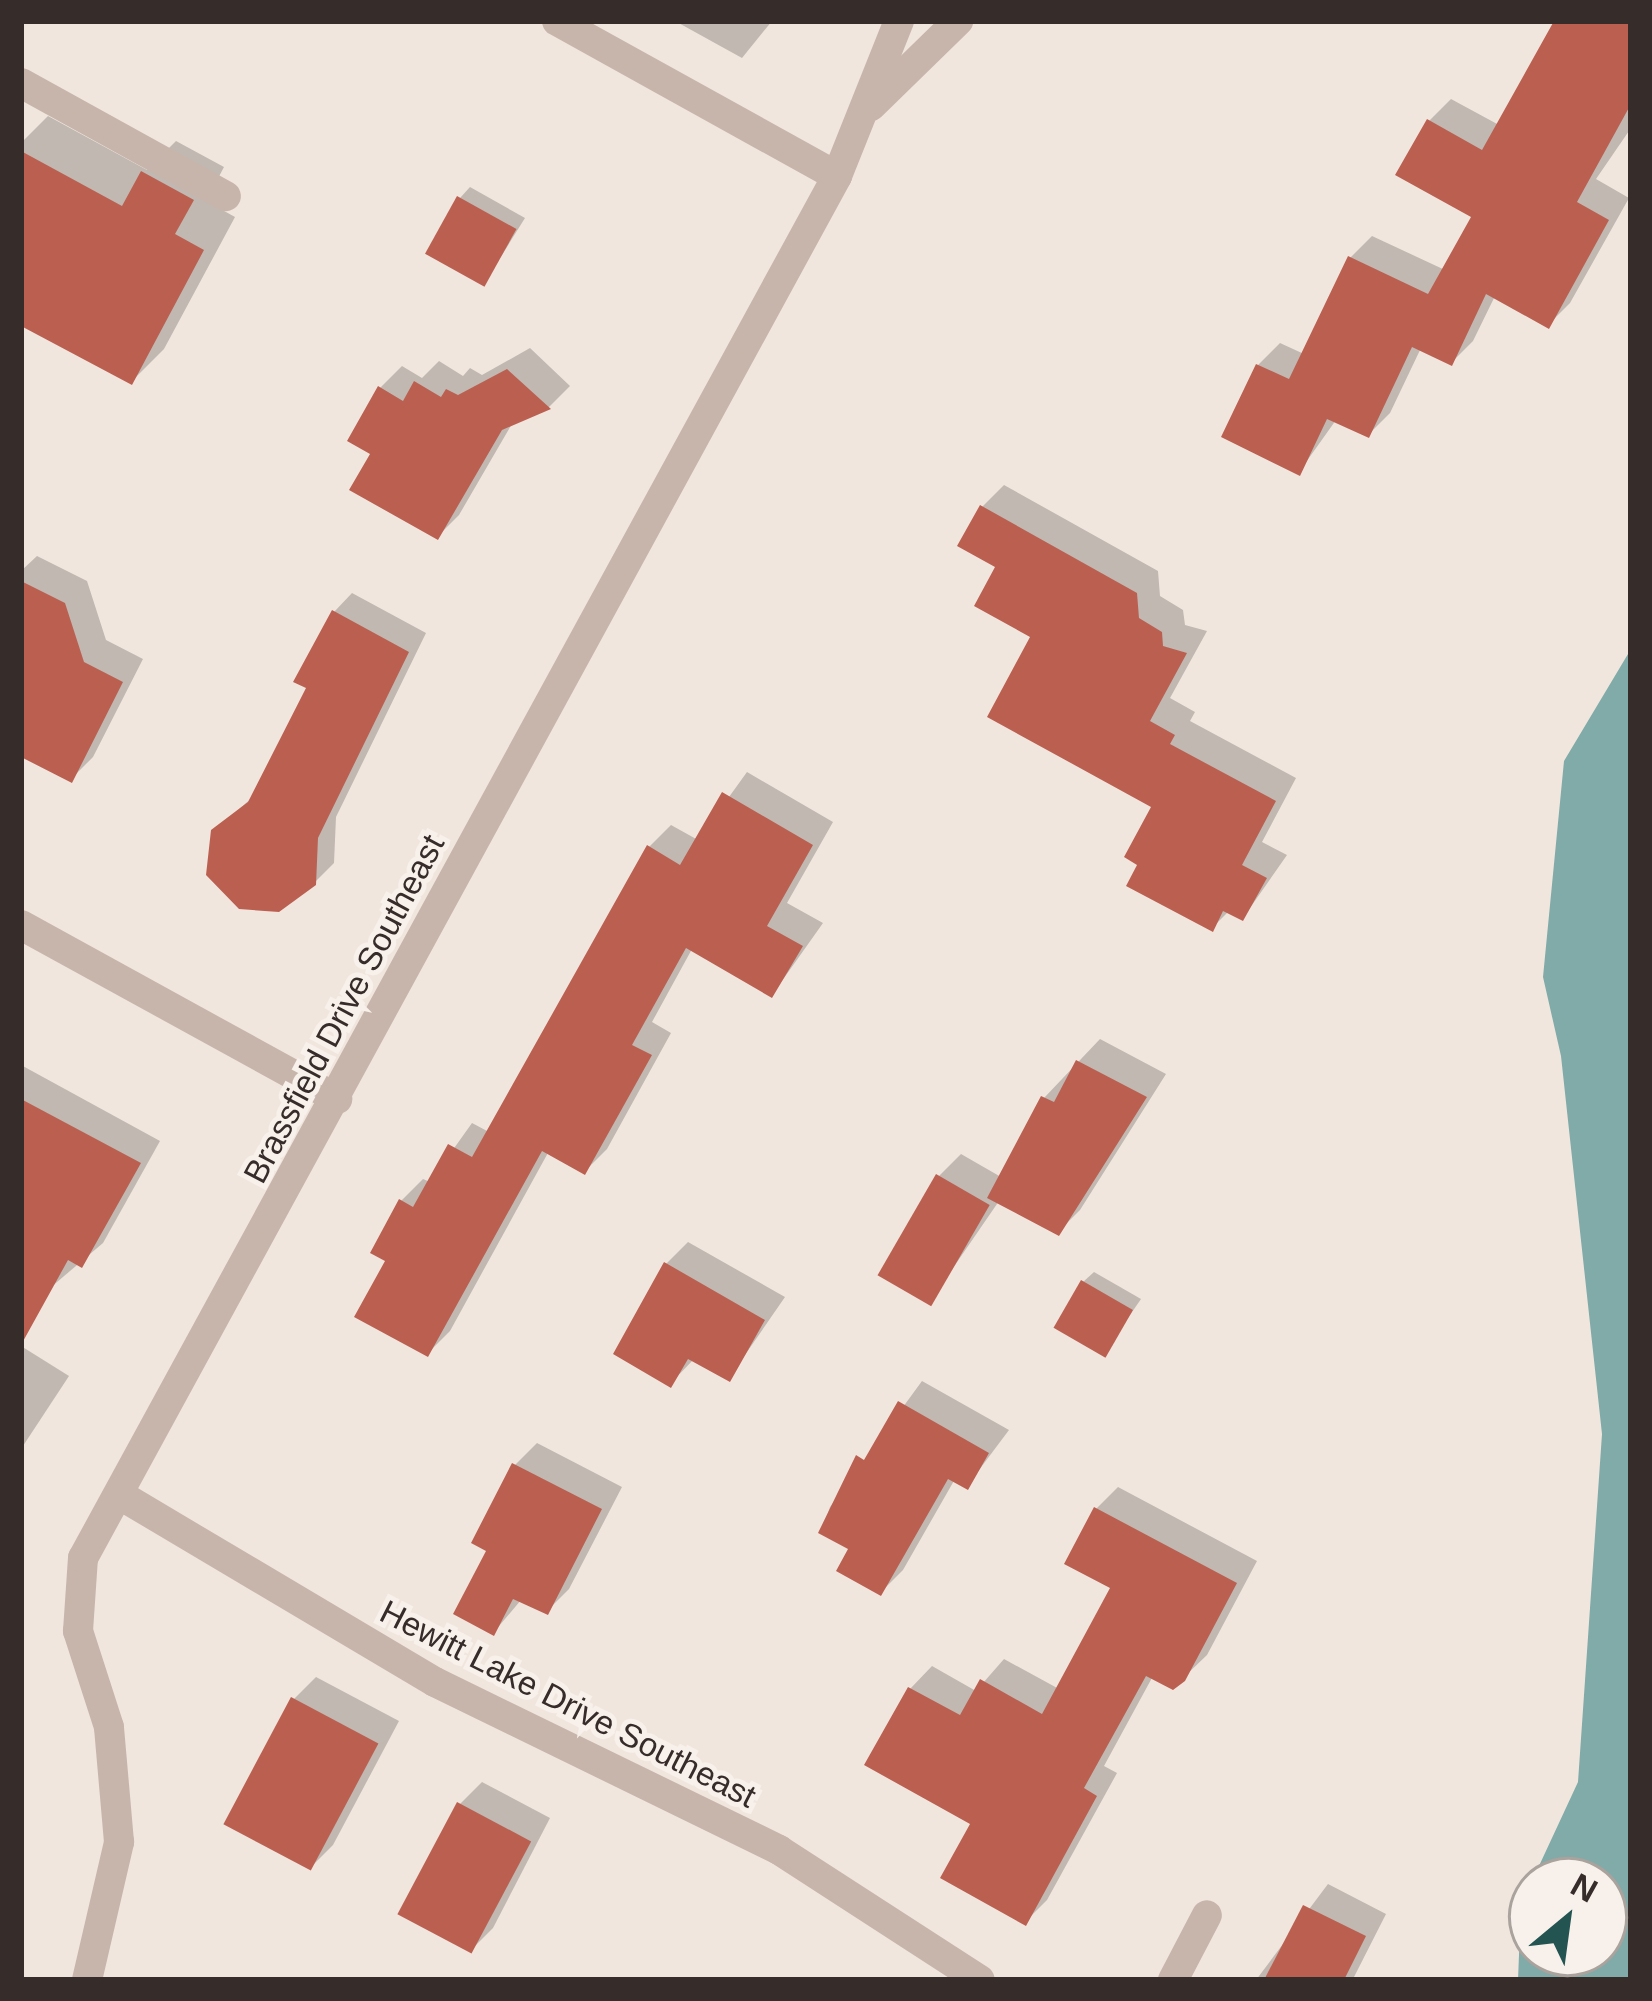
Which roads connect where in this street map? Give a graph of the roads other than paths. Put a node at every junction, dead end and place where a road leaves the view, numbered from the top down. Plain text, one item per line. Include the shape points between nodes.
1 (557, 21) edge
2 (898, 21) edge
3 (958, 21) edge
4 (21, 82) edge
5 (867, 111) junction
6 (838, 176) junction
7 (226, 196) dead end
8 (21, 925) edge
9 (337, 1099) junction
10 (120, 1495) junction
11 (1208, 1915) dead end
12 (87, 1980) edge
13 (980, 1980) edge
14 (1173, 1980) edge

1 - 6 street
2 - 5 street, Brassfield Drive Southeast
3 - 5 street, Brassfield Drive Southeast
4 - 7 street
5 - 6 street, Brassfield Drive Southeast
6 - 9 street, Brassfield Drive Southeast
8 - 9 street
9 - 10 street, Brassfield Drive Southeast
10 - 12 street, Brassfield Drive Southeast via 83,1558 75,1595 78,1631 110,1727 119,1841
10 - 13 street, Hewitt Lake Drive Southeast via 435,1682 779,1850
11 - 14 street

